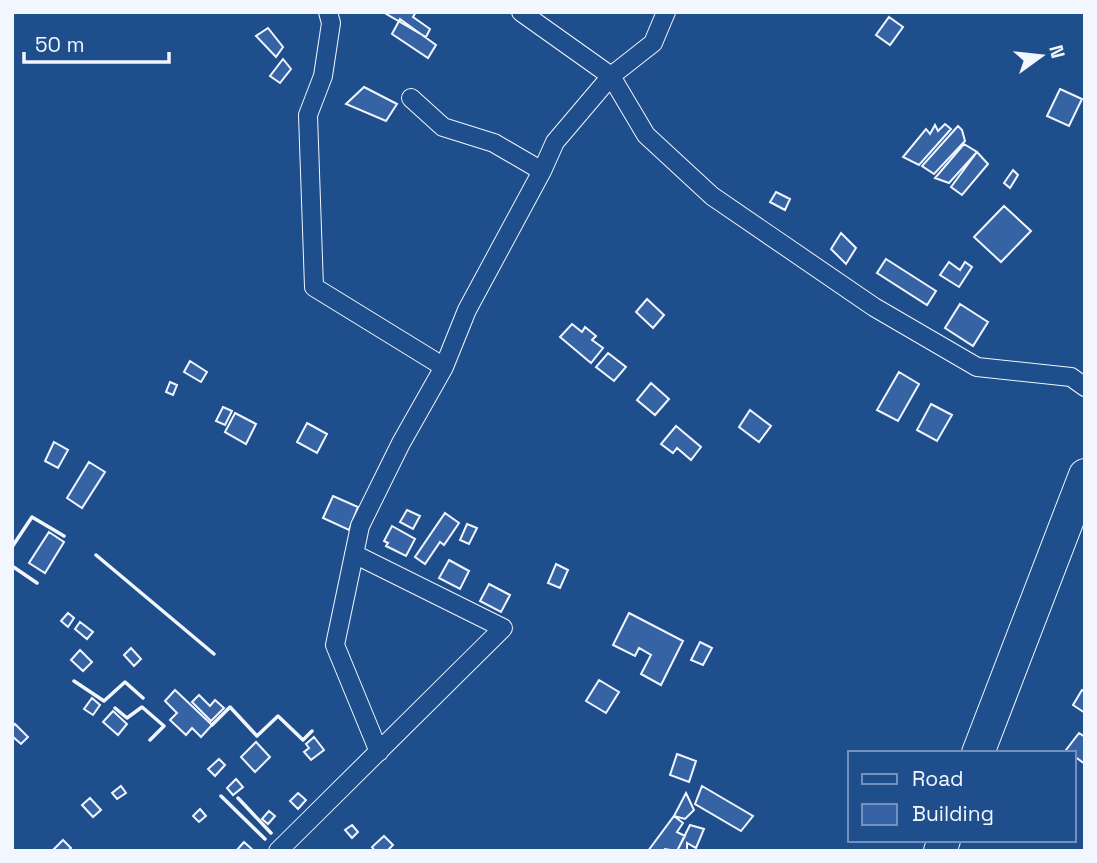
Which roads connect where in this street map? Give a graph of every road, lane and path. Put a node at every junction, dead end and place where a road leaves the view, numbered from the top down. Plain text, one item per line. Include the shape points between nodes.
1 (328, 12) edge
2 (521, 12) edge
3 (666, 12) edge
4 (611, 76) junction
5 (411, 98) dead end
6 (542, 171) junction
7 (444, 367) junction
8 (1085, 387) edge
9 (1082, 494) edge
10 (354, 554) junction
11 (979, 751) edge
12 (379, 752) junction
13 (278, 851) edge

1 - 7 street via 331,23 323,76 308,115 314,288
2 - 4 street
3 - 4 street via 653,43
4 - 6 street via 555,142
4 - 8 street via 646,135 712,196 874,307 977,367 1071,377
5 - 6 street via 443,127 494,143
6 - 7 street via 467,310
7 - 10 street via 360,526
9 - 11 highway
10 - 12 street via 335,645
10 - 12 street via 503,628
12 - 13 street

